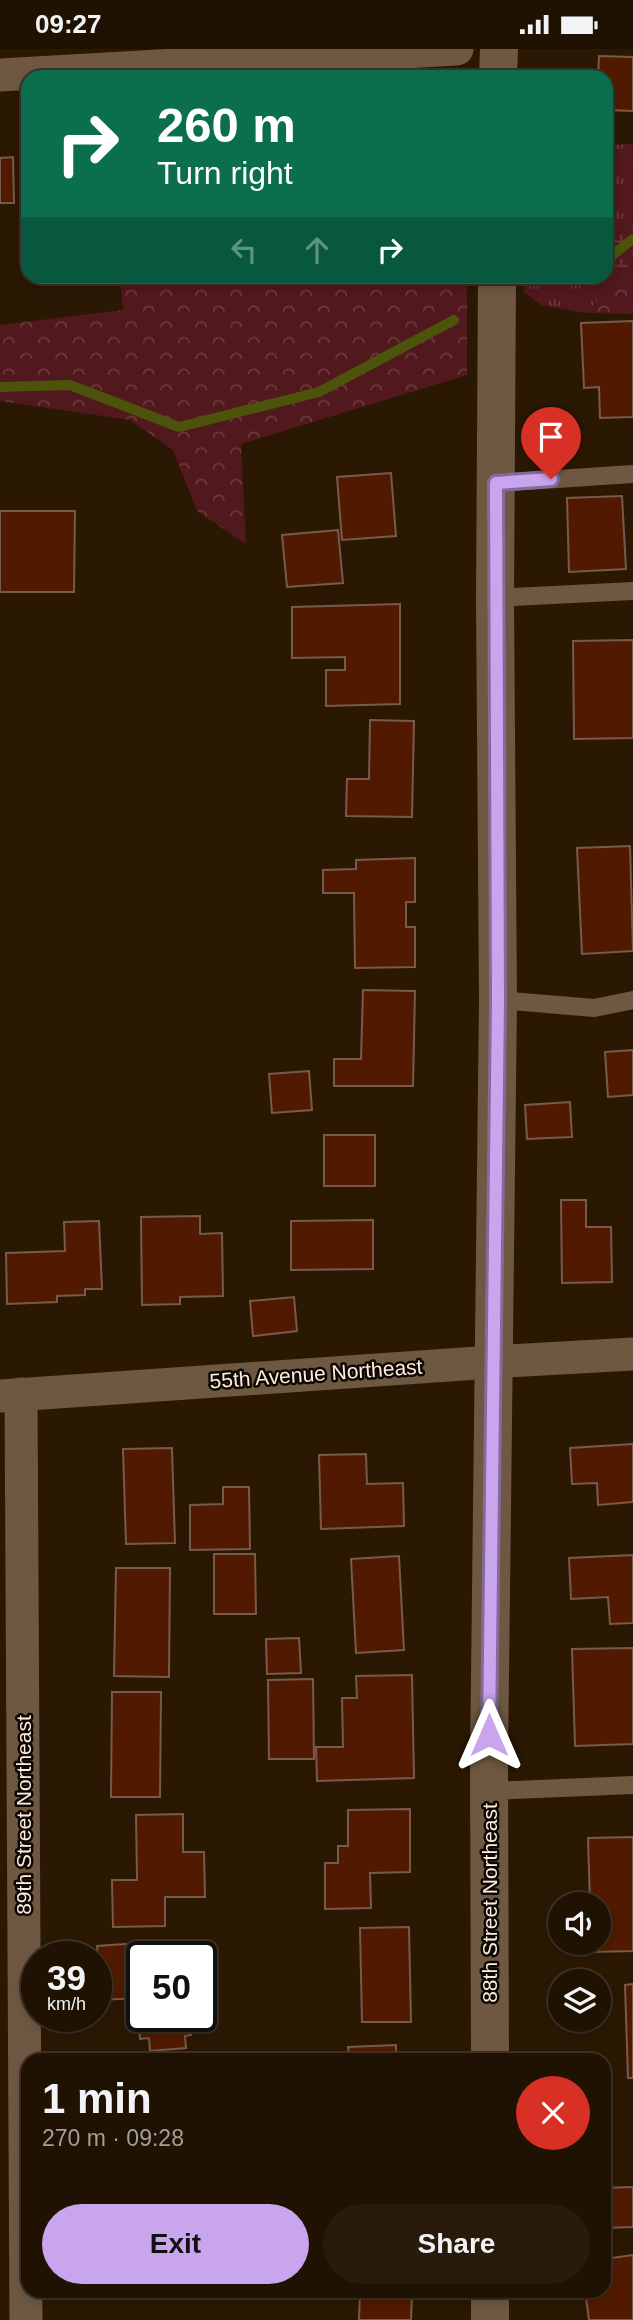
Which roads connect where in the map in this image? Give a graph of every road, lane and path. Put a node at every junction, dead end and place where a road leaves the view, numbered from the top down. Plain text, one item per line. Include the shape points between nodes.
1 (457, 49) edge
2 (499, 49) edge
3 (88, 70) edge
4 (498, 70) edge
5 (21, 74) edge
6 (0, 75) edge
7 (497, 284) edge
8 (633, 474) edge
9 (496, 483) junction
10 (633, 591) edge
11 (495, 598) junction
12 (498, 1000) junction
13 (633, 1000) edge
14 (633, 1355) edge
15 (492, 1362) junction
16 (11, 1395) edge
17 (633, 1785) edge
18 (489, 1791) junction
19 (22, 2053) edge
20 (490, 2053) edge
21 (26, 2298) edge
22 (490, 2298) edge
23 (26, 2320) edge
24 (490, 2320) edge

1 - 3 street
2 - 4 main road
5 - 6 street
7 - 9 main road, 88th Street Northeast
8 - 9 lane
9 - 11 main road, 88th Street Northeast
10 - 11 lane
11 - 12 main road, 88th Street Northeast
12 - 13 lane via 594,1008
12 - 15 main road, 88th Street Northeast
14 - 15 street, 55th Avenue Northeast
15 - 16 street, 55th Avenue Northeast
15 - 18 main road, 88th Street Northeast
16 - 19 street, 89th Street Northeast
17 - 18 lane
18 - 20 main road, 88th Street Northeast
21 - 23 street, 89th Street Northeast
22 - 24 main road

